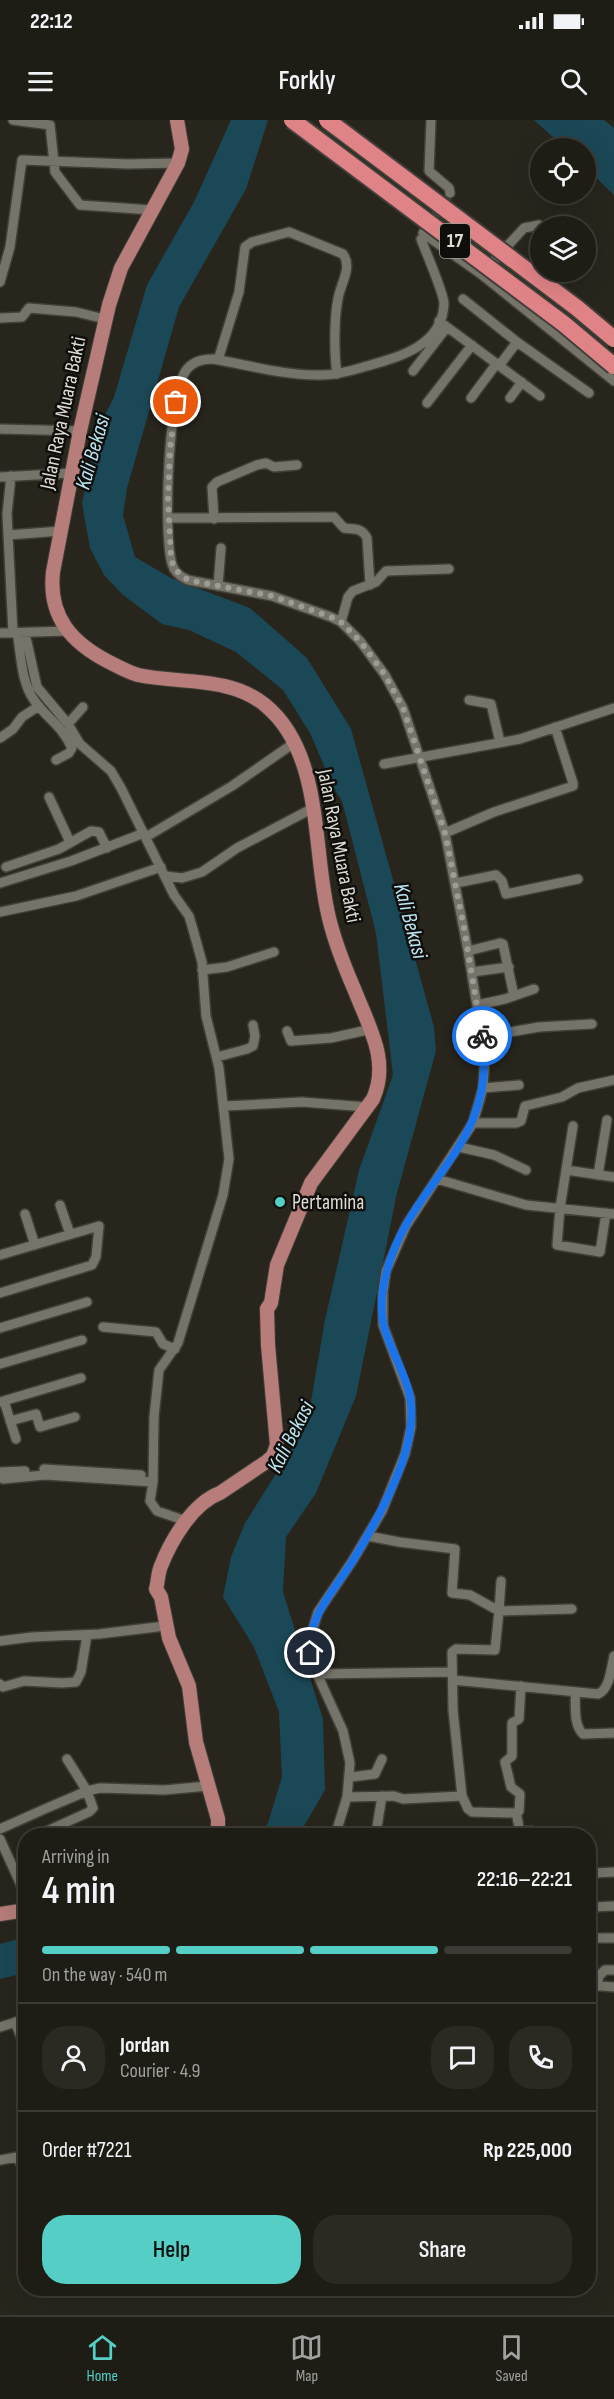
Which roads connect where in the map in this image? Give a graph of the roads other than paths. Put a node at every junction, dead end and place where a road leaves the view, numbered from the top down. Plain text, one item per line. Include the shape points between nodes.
1 (13, 120) edge
2 (177, 120) edge
3 (292, 120) edge
4 (327, 120) edge
5 (431, 120) edge
6 (54, 161) junction
7 (178, 163) junction
8 (450, 193) dead end
9 (152, 210) junction
10 (530, 227) edge
11 (481, 274) junction
12 (0, 282) edge
13 (463, 299) dead end
14 (0, 318) edge
15 (105, 319) junction
16 (443, 324) junction
17 (614, 339) edge
18 (517, 342) junction
19 (472, 345) junction
20 (218, 360) junction
21 (498, 364) junction
22 (614, 366) edge
23 (413, 371) dead end
24 (337, 374) junction
25 (614, 381) edge
26 (522, 382) junction
27 (589, 393) dead end
28 (540, 396) dead end
29 (471, 398) dead end
30 (510, 398) dead end
31 (427, 403) dead end
32 (0, 429) edge
33 (80, 431) junction
34 (297, 465) dead end
35 (72, 473) junction
36 (11, 476) junction
37 (0, 477) edge
38 (168, 518) junction
39 (214, 519) junction
40 (61, 531) junction
41 (8, 535) junction
42 (221, 548) dead end
43 (449, 570) dead end
44 (5, 572) edge
45 (370, 585) junction
46 (218, 586) junction
47 (11, 594) junction
48 (0, 596) edge
49 (341, 622) junction
50 (69, 632) junction
51 (0, 633) edge
52 (18, 633) junction
53 (469, 700) dead end
54 (39, 706) junction
55 (83, 707) dead end
56 (614, 708) edge
57 (68, 724) junction
58 (555, 728) junction
59 (0, 738) edge
60 (294, 742) junction
61 (500, 742) junction
62 (76, 746) junction
63 (418, 757) junction
64 (56, 760) dead end
65 (384, 764) dead end
66 (49, 797) dead end
67 (313, 808) junction
68 (445, 833) junction
69 (145, 835) junction
70 (70, 842) junction
71 (107, 848) junction
72 (6, 867) dead end
73 (161, 867) junction
74 (166, 876) junction
75 (578, 879) dead end
76 (0, 883) edge
77 (456, 883) junction
78 (0, 912) edge
79 (468, 951) junction
80 (274, 952) dead end
81 (509, 967) junction
82 (202, 970) junction
83 (472, 972) junction
84 (534, 989) dead end
85 (514, 996) junction
86 (477, 1005) junction
87 (592, 1024) dead end
88 (253, 1025) dead end
89 (372, 1029) junction
90 (287, 1031) dead end
91 (482, 1037) junction
92 (217, 1057) junction
93 (614, 1080) edge
94 (519, 1085) dead end
95 (483, 1088) junction
96 (225, 1106) junction
97 (367, 1107) junction
98 (607, 1120) dead end
99 (473, 1123) junction
100 (573, 1126) dead end
101 (459, 1147) junction
102 (526, 1170) dead end
103 (566, 1170) junction
104 (598, 1174) junction
105 (614, 1177) edge
106 (437, 1179) junction
107 (60, 1204) dead end
108 (560, 1208) junction
109 (25, 1214) dead end
110 (610, 1214) edge
111 (70, 1234) junction
112 (35, 1245) junction
113 (0, 1254) edge
114 (0, 1293) edge
115 (87, 1302) dead end
116 (103, 1327) dead end
117 (0, 1328) edge
118 (82, 1340) dead end
119 (175, 1349) junction
120 (0, 1364) edge
121 (81, 1378) dead end
122 (2, 1401) edge
123 (75, 1417) dead end
124 (10, 1421) junction
125 (16, 1439) dead end
126 (0, 1474) edge
127 (153, 1479) junction
128 (186, 1521) junction
129 (368, 1536) junction
130 (501, 1581) dead end
131 (572, 1609) dead end
132 (499, 1611) junction
133 (165, 1626) junction
134 (87, 1635) junction
135 (0, 1641) edge
136 (614, 1656) edge
137 (316, 1674) junction
138 (453, 1676) junction
139 (0, 1684) edge
140 (521, 1686) junction
141 (576, 1692) junction
142 (614, 1733) edge
143 (67, 1759) dead end
144 (382, 1759) dead end
145 (351, 1777) junction
146 (208, 1786) junction
147 (87, 1791) junction
148 (382, 1796) junction
149 (462, 1796) junction
150 (347, 1797) junction
151 (516, 1815) junction
152 (53, 1828) edge
153 (218, 1828) edge
154 (337, 1828) edge
155 (377, 1828) edge
156 (519, 1828) edge
157 (0, 1829) edge
158 (0, 1839) edge
159 (614, 1872) edge
160 (596, 1873) edge
161 (18, 1878) edge
162 (614, 1906) edge
163 (596, 1907) edge
164 (18, 1911) edge
165 (0, 1914) edge
166 (596, 1938) edge
167 (614, 1938) edge
168 (614, 1970) edge
169 (596, 1980) edge
170 (596, 1985) edge
171 (614, 1987) edge
172 (18, 2021) edge
173 (15, 2022) junction
174 (0, 2027) edge
175 (18, 2029) edge
176 (18, 2159) edge
177 (0, 2160) edge

1 - 6 street via 50,125
2 - 7 main road, Jalan Raya Muara Bakti via 182,149
3 - 22 highway, 17, bridge via 564,324
4 - 17 highway, 17, bridge
5 - 8 street via 429,171
6 - 7 street
6 - 9 street via 55,172 80,205
6 - 12 street via 21,161 10,247
7 - 9 main road, Jalan Raya Muara Bakti
9 - 15 main road, Jalan Raya Muara Bakti via 121,268
10 - 11 street via 524,228
11 - 16 street via 422,236 444,303
11 - 25 street
13 - 18 street
14 - 15 street via 22,317 29,308
15 - 33 main road, Jalan Raya Muara Bakti
16 - 19 street
16 - 23 street
16 - 24 street via 415,350
18 - 21 street
18 - 27 street
19 - 21 street
19 - 31 street
20 - 24 street via 292,373
20 - 24 street via 239,292 245,248 252,242 289,232 343,254 347,261 338,298
20 - 38 street via 199,361 181,379 170,449
21 - 26 street
21 - 29 street
26 - 28 street
26 - 30 street
32 - 33 street
33 - 35 main road, Jalan Raya Muara Bakti
34 - 39 street via 274,467 266,463 217,482 212,487
35 - 36 street
35 - 40 main road, Jalan Raya Muara Bakti
36 - 37 street
36 - 41 street
38 - 39 street
38 - 46 street via 174,569 188,580
39 - 45 street via 334,517 344,528 361,529 367,538
40 - 41 street
40 - 50 main road, Jalan Raya Muara Bakti via 53,589 56,606
41 - 44 street
42 - 46 street
43 - 45 street via 393,569
44 - 47 street
45 - 49 street via 348,597
46 - 49 street via 282,599
47 - 48 street
47 - 52 street
49 - 63 street via 368,651 396,692
50 - 52 street
50 - 60 main road, Jalan Raya Muara Bakti via 86,649 137,674 213,684 245,693 272,711
51 - 52 street
52 - 54 street via 27,686
52 - 57 street via 37,687
53 - 61 street via 490,704
54 - 59 street
54 - 62 street
55 - 57 street
56 - 58 street
57 - 62 street
58 - 61 street
58 - 68 street via 573,786
60 - 67 main road, Jalan Raya Muara Bakti
60 - 69 street via 232,786
61 - 63 street
62 - 64 street
62 - 69 street via 111,771
63 - 65 street
63 - 68 street
66 - 70 street
67 - 74 street via 237,848 202,872 182,878
67 - 89 main road, Jalan Raya Muara Bakti via 328,917
68 - 77 street
69 - 71 street
69 - 73 street
70 - 71 street via 94,831 99,832
70 - 72 street
71 - 76 street
73 - 74 street
73 - 78 street via 76,896
74 - 82 street via 189,915
75 - 77 street via 506,894 496,875
77 - 79 street
79 - 81 street via 502,942
79 - 83 street
80 - 82 street via 227,967
81 - 83 street
81 - 85 street
82 - 92 street via 206,1016
83 - 86 street
84 - 85 street
85 - 86 street
86 - 91 street
87 - 91 street via 539,1027
88 - 92 street via 253,1046
89 - 90 street via 295,1041 289,1039
89 - 97 main road, Jalan Raya Muara Bakti via 380,1080
91 - 95 street
92 - 96 street
93 - 99 street via 574,1089 554,1100 530,1103 516,1123
94 - 95 street
95 - 99 street
96 - 97 street via 302,1102
96 - 119 street via 229,1159 223,1195
97 - 128 main road, Jalan Raya Muara Bakti via 310,1182 277,1266 267,1309 278,1444 273,1456 209,1497
98 - 104 street
99 - 101 street
100 - 103 street
101 - 102 street via 494,1155
101 - 106 street
103 - 104 street
103 - 108 street
104 - 105 street
106 - 108 street via 526,1205
106 - 129 street via 401,1236 386,1271 383,1325 406,1383 411,1427 394,1483
107 - 111 street
108 - 110 street
108 - 110 street via 557,1245 600,1252
109 - 112 street
111 - 112 street
111 - 114 street via 99,1226 92,1265
112 - 113 street
115 - 117 street
116 - 119 street via 156,1332 163,1344
118 - 120 street
119 - 127 street via 159,1371
121 - 122 street
122 - 124 street
123 - 124 street via 40,1427 36,1414
124 - 125 street
126 - 127 street via 46,1472
127 - 128 street via 153,1507
128 - 133 main road, Jalan Raya Muara Bakti via 161,1565 156,1589
129 - 132 street via 455,1549 452,1593 470,1595
129 - 137 street via 315,1618 310,1646
130 - 132 street
131 - 132 street
132 - 138 street via 495,1650 454,1649
133 - 134 street
133 - 146 main road, Jalan Raya Muara Bakti via 189,1686 196,1742
134 - 135 street
134 - 139 street via 76,1682 24,1681 3,1687
136 - 141 street via 603,1692
137 - 138 street
137 - 145 street via 346,1742
138 - 140 street
138 - 149 street
140 - 141 street
140 - 151 street via 519,1719 512,1723 512,1755 505,1762 511,1786 520,1794
141 - 142 street via 580,1731
143 - 147 street
144 - 145 street via 375,1774
145 - 150 street
146 - 147 street
146 - 153 main road, Jalan Raya Muara Bakti
147 - 152 street via 92,1810
147 - 157 street
148 - 149 street
148 - 150 street
148 - 155 street
149 - 151 street via 472,1812
150 - 154 street
151 - 156 street
158 - 161 street
159 - 160 street
162 - 163 street
164 - 165 main road
166 - 167 street
168 - 169 street via 604,1970
170 - 171 street
172 - 173 street
173 - 174 street
173 - 175 street
176 - 177 street

